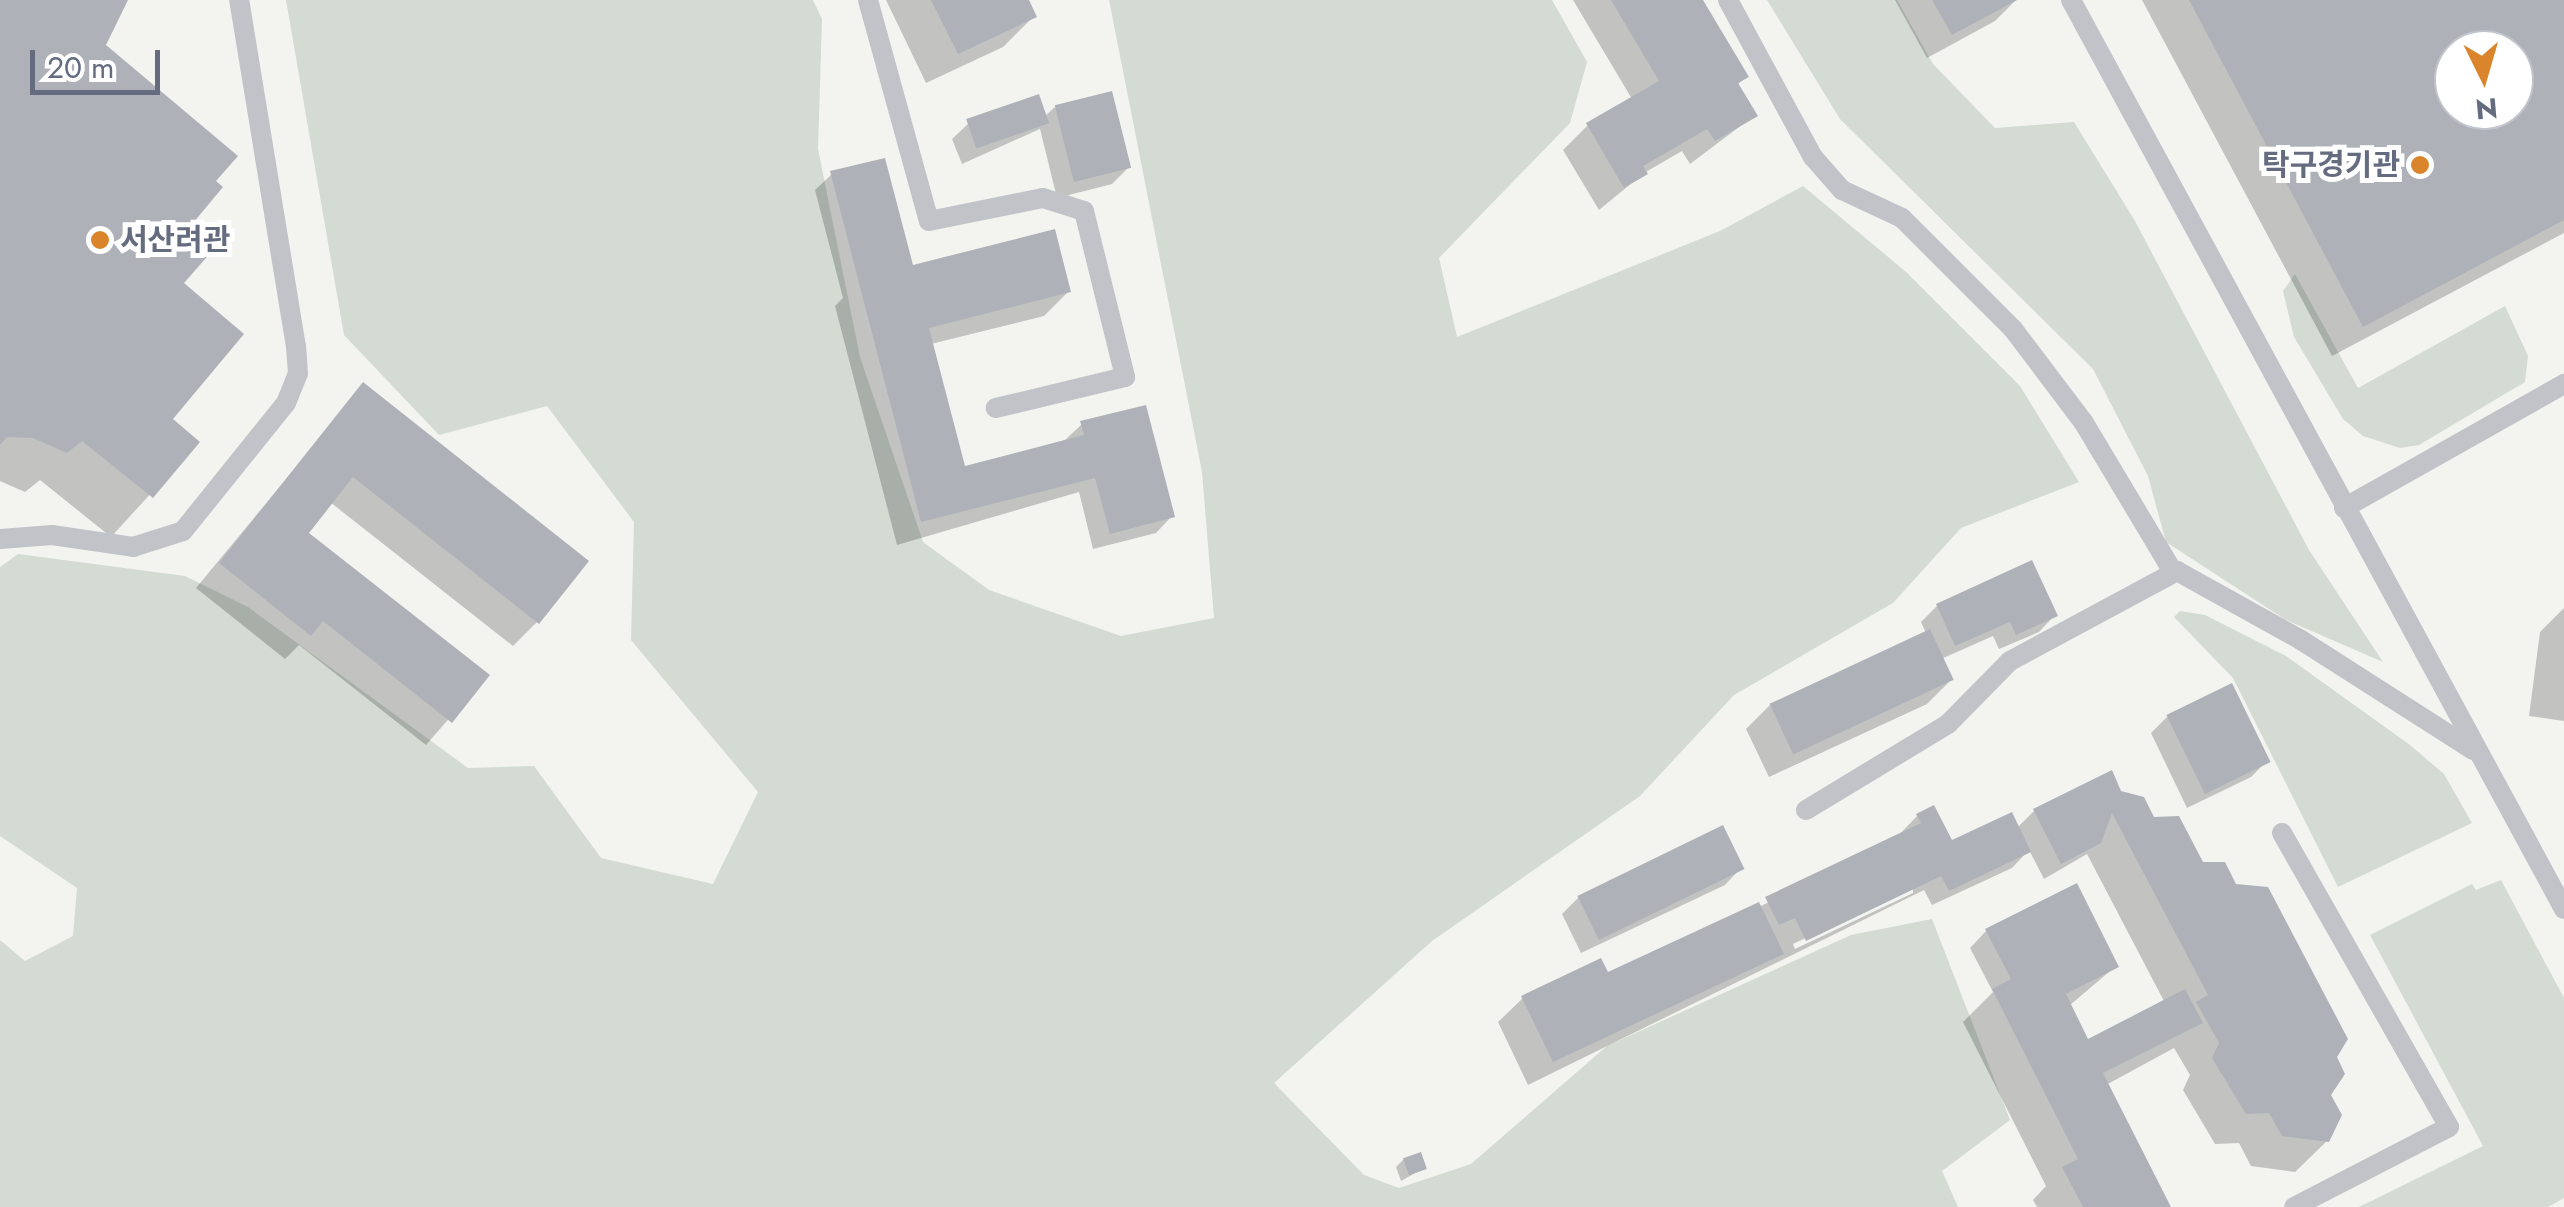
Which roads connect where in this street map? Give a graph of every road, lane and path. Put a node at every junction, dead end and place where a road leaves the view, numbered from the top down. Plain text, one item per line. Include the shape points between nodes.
1 (240, 0) edge
2 (868, 0) edge
3 (1728, 0) edge
4 (2072, 0) edge
5 (2564, 384) edge
6 (996, 408) dead end
7 (2344, 508) junction
8 (0, 539) edge
9 (2173, 572) junction
10 (2474, 751) junction
11 (1806, 810) dead end
12 (2282, 833) dead end
13 (2564, 909) edge
14 (2294, 1207) edge

1 - 8 lane via 296,348 298,374 286,403 184,531 133,547 52,536
2 - 6 lane via 929,221 1043,198 1084,211 1125,377
3 - 9 lane via 1812,157 1842,190 1902,218 2013,329 2084,423
4 - 7 lane
5 - 7 lane
7 - 10 lane
9 - 10 lane via 2301,640
9 - 11 lane via 2010,662 1948,724
10 - 13 lane
12 - 14 lane via 2449,1127

